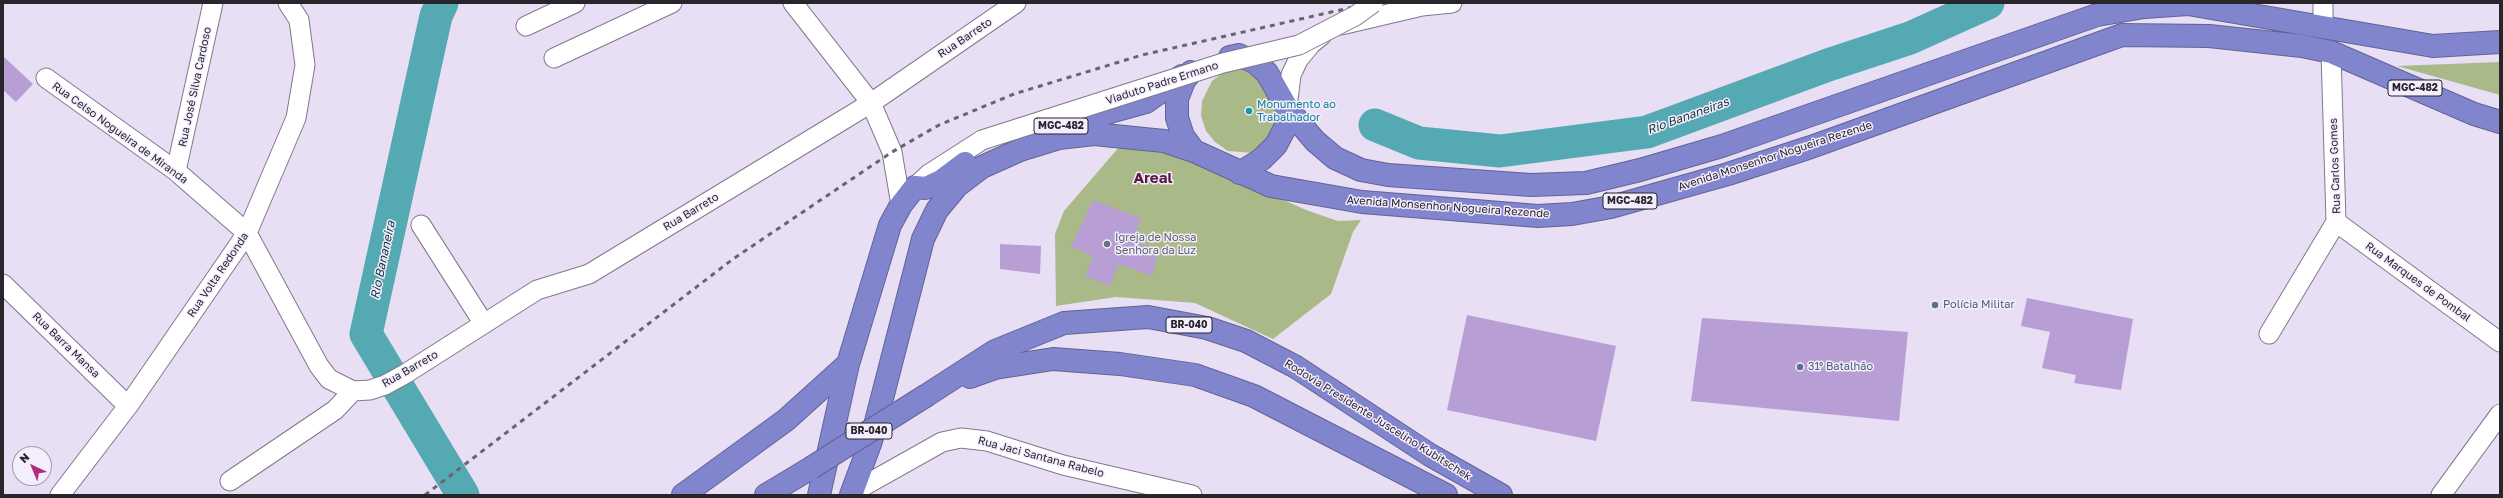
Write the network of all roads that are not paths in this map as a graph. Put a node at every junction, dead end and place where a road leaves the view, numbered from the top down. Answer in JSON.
{"nodes":[{"id":1,"x":213,"y":3,"type":"edge"},
{"id":2,"x":288,"y":3,"type":"edge"},
{"id":3,"x":575,"y":3,"type":"edge"},
{"id":4,"x":672,"y":3,"type":"edge"},
{"id":5,"x":793,"y":3,"type":"edge"},
{"id":6,"x":1016,"y":3,"type":"edge"},
{"id":7,"x":1373,"y":3,"type":"edge"},
{"id":8,"x":1452,"y":3,"type":"edge"},
{"id":9,"x":2323,"y":14,"type":"edge"},
{"id":10,"x":526,"y":26,"type":"dead end"},
{"id":11,"x":1332,"y":27,"type":"junction"},
{"id":12,"x":2500,"y":42,"type":"edge"},
{"id":13,"x":2433,"y":46,"type":"junction"},
{"id":14,"x":2331,"y":52,"type":"junction"},
{"id":15,"x":1239,"y":55,"type":"junction"},
{"id":16,"x":1977,"y":55,"type":"junction"},
{"id":17,"x":554,"y":58,"type":"dead end"},
{"id":18,"x":1196,"y":66,"type":"junction"},
{"id":19,"x":46,"y":78,"type":"dead end"},
{"id":20,"x":1986,"y":83,"type":"junction"},
{"id":21,"x":871,"y":103,"type":"junction"},
{"id":22,"x":1287,"y":108,"type":"junction"},
{"id":23,"x":2500,"y":122,"type":"edge"},
{"id":24,"x":1722,"y":146,"type":"junction"},
{"id":25,"x":1194,"y":152,"type":"junction"},
{"id":26,"x":176,"y":171,"type":"junction"},
{"id":27,"x":1240,"y":173,"type":"junction"},
{"id":28,"x":1728,"y":174,"type":"junction"},
{"id":29,"x":920,"y":188,"type":"junction"},
{"id":30,"x":901,"y":205,"type":"junction"},
{"id":31,"x":937,"y":210,"type":"junction"},
{"id":32,"x":2336,"y":222,"type":"junction"},
{"id":33,"x":421,"y":225,"type":"dead end"},
{"id":34,"x":247,"y":233,"type":"junction"},
{"id":35,"x":3,"y":284,"type":"edge"},
{"id":36,"x":484,"y":324,"type":"junction"},
{"id":37,"x":2269,"y":334,"type":"dead end"},
{"id":38,"x":2500,"y":342,"type":"edge"},
{"id":39,"x":848,"y":364,"type":"junction"},
{"id":40,"x":353,"y":391,"type":"junction"},
{"id":41,"x":933,"y":392,"type":"junction"},
{"id":42,"x":128,"y":406,"type":"junction"},
{"id":43,"x":2500,"y":414,"type":"edge"},
{"id":44,"x":833,"y":432,"type":"junction"},
{"id":45,"x":871,"y":441,"type":"junction"},
{"id":46,"x":230,"y":481,"type":"dead end"},
{"id":47,"x":852,"y":493,"type":"edge"},
{"id":48,"x":60,"y":495,"type":"edge"},
{"id":49,"x":683,"y":495,"type":"edge"},
{"id":50,"x":766,"y":495,"type":"edge"},
{"id":51,"x":819,"y":495,"type":"edge"},
{"id":52,"x":1192,"y":495,"type":"edge"},
{"id":53,"x":1446,"y":495,"type":"edge"},
{"id":54,"x":1501,"y":495,"type":"edge"},
{"id":55,"x":2440,"y":495,"type":"edge"}],
"edges":[{"from":1,"to":26,"type":"street","name":"Rua José Silva Cardoso"},
{"from":2,"to":34,"type":"street","name":"Rua Volta Redonda"},
{"from":3,"to":10,"type":"street"},
{"from":4,"to":17,"type":"street"},
{"from":5,"to":21,"type":"street"},
{"from":6,"to":21,"type":"street","name":"Rua Barreto"},
{"from":7,"to":29,"type":"street","name":"Viaduto Padre Ermano","bridge":true},
{"from":8,"to":11,"type":"street"},
{"from":9,"to":13,"type":"highway","number":"MGC-482"},
{"from":9,"to":16,"type":"highway","number":"MGC-482"},
{"from":11,"to":15,"type":"street"},
{"from":11,"to":22,"type":"street"},
{"from":12,"to":13,"type":"highway","number":"MGC-482"},
{"from":13,"to":14,"type":"highway"},
{"from":14,"to":20,"type":"highway","name":"Avenida Monsenhor Nogueira Rezende","number":"MGC-482"},
{"from":14,"to":23,"type":"highway","name":"Avenida Monsenhor Nogueira Rezende","number":"MGC-482"},
{"from":14,"to":32,"type":"street","name":"Rua Carlos Gomes"},
{"from":15,"to":18,"type":"highway","number":"MGC-482"},
{"from":15,"to":22,"type":"highway","number":"MGC-482"},
{"from":16,"to":20,"type":"highway"},
{"from":16,"to":24,"type":"highway","number":"MGC-482"},
{"from":18,"to":25,"type":"highway"},
{"from":18,"to":29,"type":"highway","number":"MGC-482"},
{"from":19,"to":26,"type":"street","name":"Rua Celso Nogueira de Miranda"},
{"from":20,"to":28,"type":"highway","name":"Avenida Monsenhor Nogueira Rezende","number":"MGC-482"},
{"from":21,"to":30,"type":"street"},
{"from":21,"to":36,"type":"street","name":"Rua Barreto"},
{"from":22,"to":24,"type":"highway","number":"MGC-482"},
{"from":22,"to":27,"type":"highway"},
{"from":24,"to":28,"type":"highway"},
{"from":25,"to":27,"type":"highway","name":"Avenida Monsenhor Nogueira Rezende","number":"MGC-482"},
{"from":25,"to":31,"type":"highway","name":"Avenida Monsenhor Nogueira Rezende","number":"MGC-482"},
{"from":26,"to":34,"type":"street","name":"Rua Celso Nogueira de Miranda"},
{"from":27,"to":28,"type":"highway","name":"Avenida Monsenhor Nogueira Rezende","number":"MGC-482"},
{"from":29,"to":30,"type":"highway","number":"MGC-482"},
{"from":29,"to":31,"type":"street"},
{"from":30,"to":39,"type":"highway","number":"MGC-482"},
{"from":31,"to":45,"type":"highway","number":"MGC-482"},
{"from":32,"to":37,"type":"street","name":"Rua Carlos Gomes"},
{"from":32,"to":38,"type":"street","name":"Rua Marques de Pombal"},
{"from":33,"to":36,"type":"street"},
{"from":34,"to":40,"type":"street","name":"Rua Celso Nogueira de Miranda"},
{"from":34,"to":42,"type":"street","name":"Rua Volta Redonda"},
{"from":35,"to":42,"type":"street","name":"Rua Barra Mansa"},
{"from":36,"to":40,"type":"street","name":"Rua Barreto"},
{"from":39,"to":44,"type":"highway","number":"MGC-482"},
{"from":39,"to":49,"type":"highway"},
{"from":40,"to":46,"type":"street"},
{"from":41,"to":50,"type":"highway","name":"Rodovia Presidente Juscelino Kubitschek","number":"BR-040","bridge":true},
{"from":41,"to":53,"type":"highway","name":"Rodovia Presidente Juscelino Kubitschek","number":"BR-040"},
{"from":41,"to":54,"type":"highway","name":"Rodovia Presidente Juscelino Kubitschek","number":"BR-040"},
{"from":42,"to":48,"type":"street","name":"Rua Volta Redonda"},
{"from":43,"to":55,"type":"street"},
{"from":44,"to":45,"type":"highway"},
{"from":44,"to":51,"type":"highway","number":"MGC-482"},
{"from":45,"to":47,"type":"highway","number":"MGC-482"},
{"from":47,"to":52,"type":"street","name":"Rua Jaci Santana Rabelo"}]}
